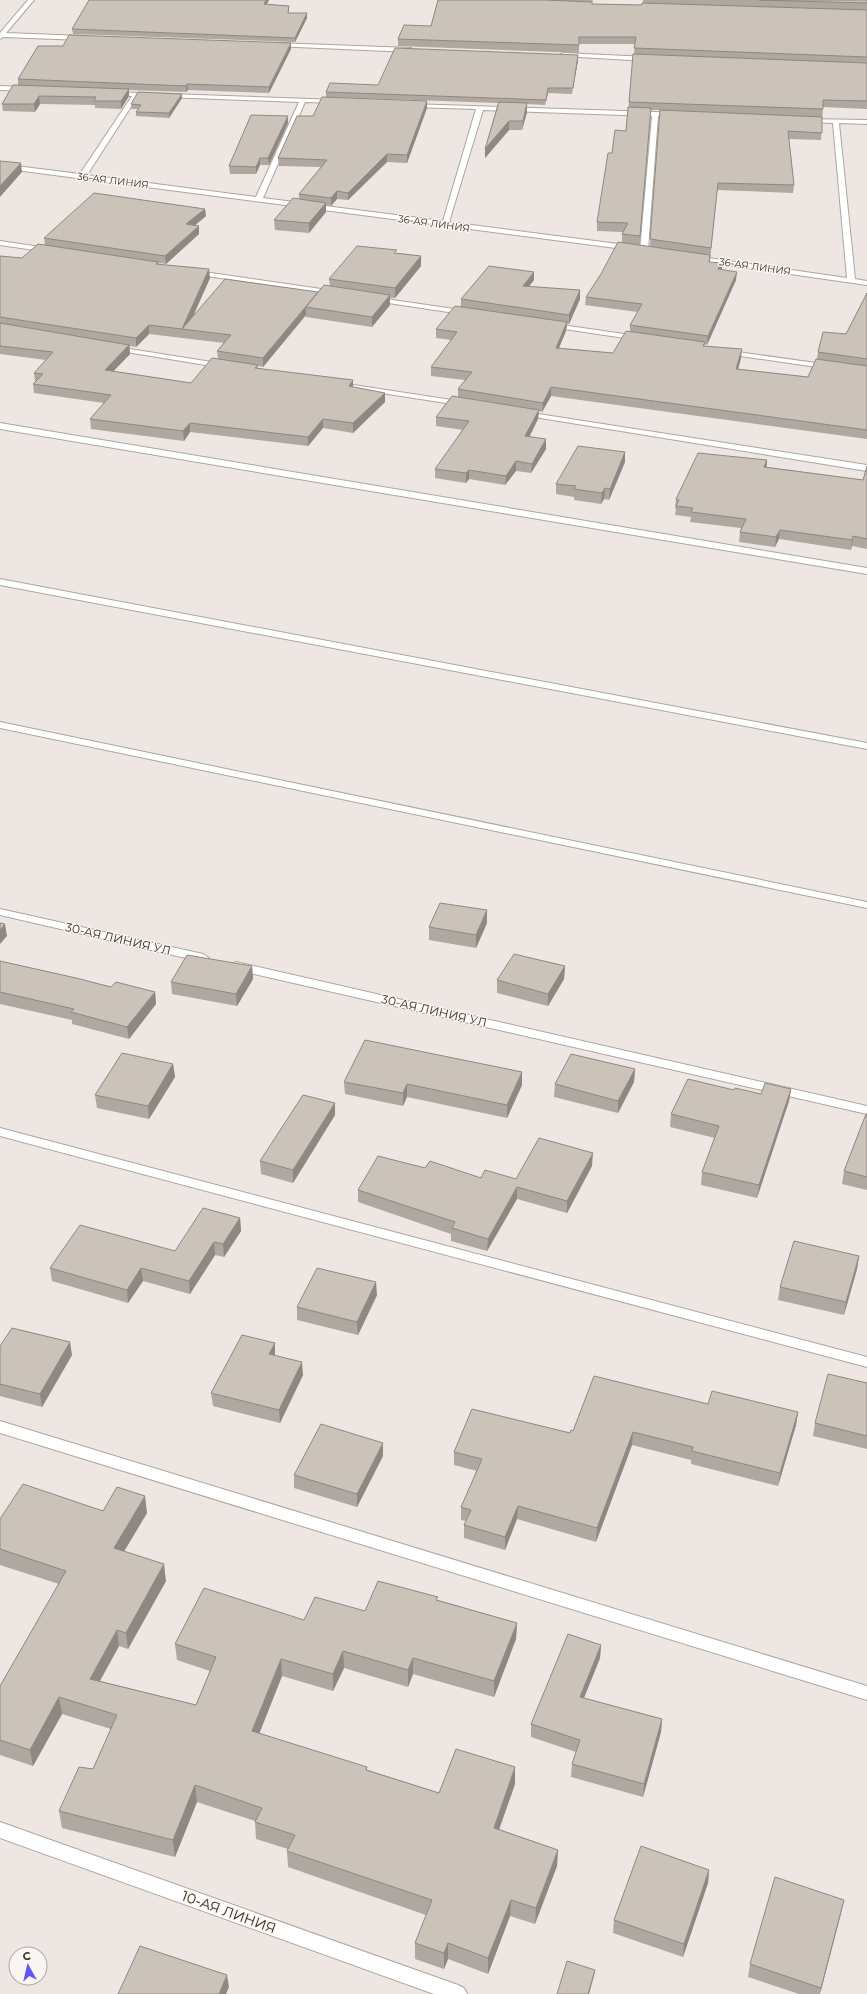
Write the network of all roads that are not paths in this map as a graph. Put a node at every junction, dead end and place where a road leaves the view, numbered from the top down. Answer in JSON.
{"nodes":[{"id":1,"x":31,"y":0,"type":"edge"},
{"id":2,"x":1,"y":35,"type":"edge"},
{"id":3,"x":89,"y":38,"type":"edge"},
{"id":4,"x":264,"y":44,"type":"edge"},
{"id":5,"x":415,"y":50,"type":"edge"},
{"id":6,"x":558,"y":55,"type":"edge"},
{"id":7,"x":653,"y":59,"type":"edge"},
{"id":8,"x":0,"y":88,"type":"edge"},
{"id":9,"x":32,"y":90,"type":"edge"},
{"id":10,"x":104,"y":92,"type":"edge"},
{"id":11,"x":136,"y":94,"type":"junction"},
{"id":12,"x":303,"y":100,"type":"junction"},
{"id":13,"x":342,"y":102,"type":"edge"},
{"id":14,"x":403,"y":104,"type":"edge"},
{"id":15,"x":480,"y":108,"type":"junction"},
{"id":16,"x":655,"y":114,"type":"junction"},
{"id":17,"x":686,"y":115,"type":"edge"},
{"id":18,"x":796,"y":120,"type":"edge"},
{"id":19,"x":836,"y":122,"type":"junction"},
{"id":20,"x":867,"y":122,"type":"edge"},
{"id":21,"x":0,"y":166,"type":"edge"},
{"id":22,"x":82,"y":176,"type":"junction"},
{"id":23,"x":260,"y":199,"type":"junction"},
{"id":24,"x":445,"y":225,"type":"junction"},
{"id":25,"x":0,"y":243,"type":"edge"},
{"id":26,"x":54,"y":251,"type":"edge"},
{"id":27,"x":690,"y":257,"type":"edge"},
{"id":28,"x":187,"y":271,"type":"edge"},
{"id":29,"x":851,"y":281,"type":"junction"},
{"id":30,"x":867,"y":283,"type":"edge"},
{"id":31,"x":343,"y":295,"type":"edge"},
{"id":32,"x":366,"y":298,"type":"edge"},
{"id":33,"x":476,"y":314,"type":"edge"},
{"id":34,"x":546,"y":325,"type":"edge"},
{"id":35,"x":648,"y":340,"type":"edge"},
{"id":36,"x":106,"y":347,"type":"edge"},
{"id":37,"x":718,"y":350,"type":"edge"},
{"id":38,"x":229,"y":366,"type":"edge"},
{"id":39,"x":836,"y":368,"type":"edge"},
{"id":40,"x":331,"y":383,"type":"edge"},
{"id":41,"x":473,"y":406,"type":"edge"},
{"id":42,"x":513,"y":412,"type":"edge"},
{"id":43,"x":0,"y":426,"type":"edge"},
{"id":44,"x":867,"y":468,"type":"edge"},
{"id":45,"x":867,"y":572,"type":"edge"},
{"id":46,"x":0,"y":582,"type":"edge"},
{"id":47,"x":0,"y":725,"type":"edge"},
{"id":48,"x":867,"y":746,"type":"edge"},
{"id":49,"x":867,"y":905,"type":"edge"},
{"id":50,"x":0,"y":912,"type":"edge"},
{"id":51,"x":867,"y":1110,"type":"edge"},
{"id":52,"x":0,"y":1132,"type":"edge"},
{"id":53,"x":867,"y":1362,"type":"edge"},
{"id":54,"x":0,"y":1427,"type":"edge"},
{"id":55,"x":867,"y":1693,"type":"edge"},
{"id":56,"x":0,"y":1830,"type":"edge"},
{"id":57,"x":458,"y":1994,"type":"edge"}],
"edges":[{"from":1,"to":2,"type":"street"},
{"from":2,"to":3,"type":"street"},
{"from":4,"to":5,"type":"street"},
{"from":6,"to":7,"type":"street"},
{"from":8,"to":9,"type":"street"},
{"from":10,"to":11,"type":"street"},
{"from":11,"to":12,"type":"street"},
{"from":11,"to":22,"type":"street"},
{"from":12,"to":13,"type":"street"},
{"from":12,"to":23,"type":"street"},
{"from":14,"to":15,"type":"street"},
{"from":15,"to":16,"type":"street"},
{"from":15,"to":24,"type":"street"},
{"from":16,"to":17,"type":"street"},
{"from":16,"to":24,"type":"street","name":"36-АЯ ЛИНИЯ"},
{"from":18,"to":19,"type":"street"},
{"from":19,"to":20,"type":"street"},
{"from":19,"to":29,"type":"street"},
{"from":21,"to":22,"type":"street","name":"36-АЯ ЛИНИЯ"},
{"from":22,"to":23,"type":"street","name":"36-АЯ ЛИНИЯ"},
{"from":23,"to":24,"type":"street","name":"36-АЯ ЛИНИЯ"},
{"from":25,"to":26,"type":"street"},
{"from":27,"to":29,"type":"street","name":"36-АЯ ЛИНИЯ"},
{"from":28,"to":31,"type":"street"},
{"from":29,"to":30,"type":"street","name":"36-АЯ ЛИНИЯ"},
{"from":32,"to":33,"type":"street"},
{"from":34,"to":35,"type":"street"},
{"from":36,"to":38,"type":"street"},
{"from":37,"to":39,"type":"street"},
{"from":40,"to":41,"type":"street"},
{"from":42,"to":44,"type":"street"},
{"from":43,"to":45,"type":"street"},
{"from":46,"to":48,"type":"street"},
{"from":47,"to":49,"type":"street"},
{"from":50,"to":51,"type":"street","name":"30-АЯ ЛИНИЯ УЛ"},
{"from":52,"to":53,"type":"street"},
{"from":54,"to":55,"type":"street"},
{"from":56,"to":57,"type":"street","name":"10-АЯ ЛИНИЯ"}]}
